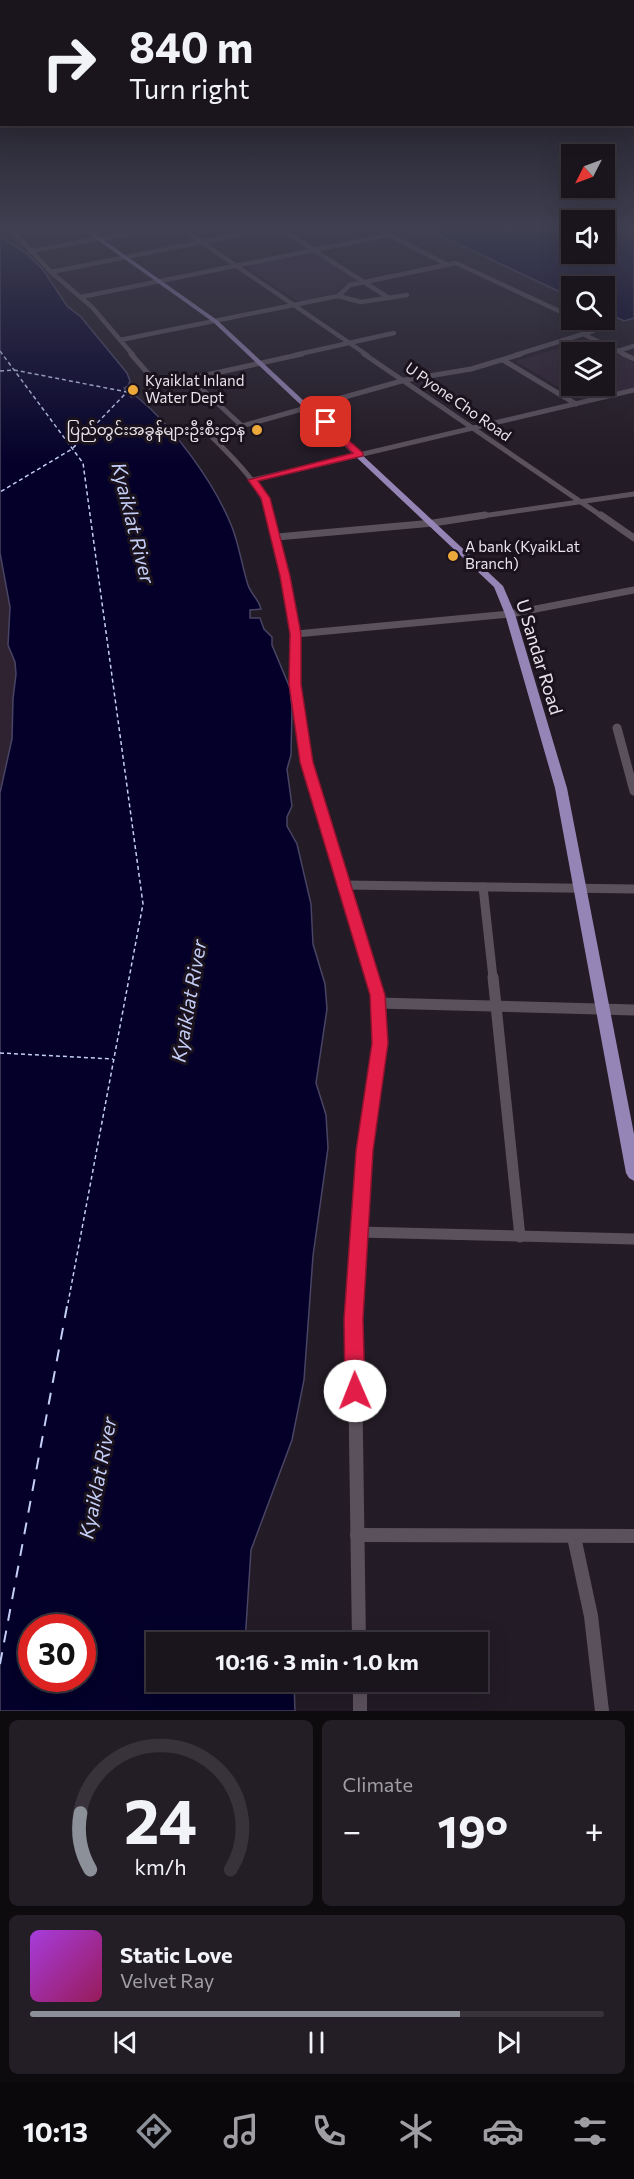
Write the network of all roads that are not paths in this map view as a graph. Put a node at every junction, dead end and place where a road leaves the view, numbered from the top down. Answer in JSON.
{"nodes":[{"id":1,"x":89,"y":306,"type":"edge"},
{"id":2,"x":195,"y":306,"type":"edge"},
{"id":3,"x":293,"y":306,"type":"joint"},
{"id":4,"x":215,"y":321,"type":"junction"},
{"id":5,"x":593,"y":330,"type":"edge"},
{"id":6,"x":394,"y":333,"type":"dead end"},
{"id":7,"x":585,"y":335,"type":"junction"},
{"id":8,"x":120,"y":340,"type":"junction"},
{"id":9,"x":348,"y":343,"type":"junction"},
{"id":10,"x":634,"y":346,"type":"edge"},
{"id":11,"x":618,"y":351,"type":"junction"},
{"id":12,"x":634,"y":359,"type":"edge"},
{"id":13,"x":502,"y":360,"type":"junction"},
{"id":14,"x":261,"y":362,"type":"junction"},
{"id":15,"x":190,"y":378,"type":"junction"},
{"id":16,"x":405,"y":380,"type":"junction"},
{"id":17,"x":159,"y":386,"type":"junction"},
{"id":18,"x":147,"y":388,"type":"dead end"},
{"id":19,"x":634,"y":390,"type":"edge"},
{"id":20,"x":576,"y":404,"type":"junction"},
{"id":21,"x":309,"y":406,"type":"junction"},
{"id":22,"x":241,"y":425,"type":"junction"},
{"id":23,"x":475,"y":428,"type":"junction"},
{"id":24,"x":360,"y":454,"type":"junction"},
{"id":25,"x":252,"y":480,"type":"junction"},
{"id":26,"x":634,"y":494,"type":"edge"},
{"id":27,"x":579,"y":502,"type":"junction"},
{"id":28,"x":433,"y":523,"type":"junction"},
{"id":29,"x":277,"y":537,"type":"junction"},
{"id":30,"x":634,"y":538,"type":"edge"},
{"id":31,"x":634,"y":590,"type":"edge"},
{"id":32,"x":510,"y":614,"type":"junction"},
{"id":33,"x":296,"y":634,"type":"junction"},
{"id":34,"x":616,"y":728,"type":"dead end"},
{"id":35,"x":634,"y":791,"type":"edge"},
{"id":36,"x":344,"y":885,"type":"junction"},
{"id":37,"x":483,"y":887,"type":"junction"},
{"id":38,"x":579,"y":887,"type":"junction"},
{"id":39,"x":634,"y":889,"type":"edge"},
{"id":40,"x":378,"y":1003,"type":"junction"},
{"id":41,"x":497,"y":1005,"type":"junction"},
{"id":42,"x":603,"y":1009,"type":"junction"},
{"id":43,"x":634,"y":1010,"type":"edge"},
{"id":44,"x":634,"y":1173,"type":"edge"},
{"id":45,"x":359,"y":1232,"type":"junction"},
{"id":46,"x":520,"y":1237,"type":"junction"},
{"id":47,"x":634,"y":1239,"type":"edge"},
{"id":48,"x":357,"y":1535,"type":"junction"},
{"id":49,"x":634,"y":1536,"type":"edge"},
{"id":50,"x":574,"y":1537,"type":"junction"},
{"id":51,"x":359,"y":1632,"type":"edge"},
{"id":52,"x":360,"y":1692,"type":"edge"},
{"id":53,"x":360,"y":1711,"type":"edge"},
{"id":54,"x":602,"y":1711,"type":"edge"}],
"edges":[{"from":1,"to":8,"type":"street"},
{"from":2,"to":4,"type":"main road","name":"U Sandar Road"},
{"from":3,"to":4,"type":"street"},
{"from":3,"to":9,"type":"street","name":"U Pyone Cho Road"},
{"from":4,"to":8,"type":"street"},
{"from":4,"to":14,"type":"main road","name":"U Sandar Road"},
{"from":5,"to":7,"type":"street"},
{"from":6,"to":9,"type":"street"},
{"from":7,"to":11,"type":"street"},
{"from":7,"to":13,"type":"street"},
{"from":8,"to":17,"type":"street"},
{"from":9,"to":14,"type":"street"},
{"from":9,"to":16,"type":"street","name":"U Pyone Cho Road"},
{"from":10,"to":11,"type":"street"},
{"from":11,"to":12,"type":"street"},
{"from":13,"to":16,"type":"street"},
{"from":13,"to":20,"type":"street"},
{"from":14,"to":15,"type":"street"},
{"from":14,"to":21,"type":"main road","name":"U Sandar Road"},
{"from":15,"to":17,"type":"street"},
{"from":15,"to":22,"type":"street"},
{"from":16,"to":21,"type":"street"},
{"from":16,"to":23,"type":"street","name":"U Pyone Cho Road"},
{"from":17,"to":18,"type":"street"},
{"from":19,"to":20,"type":"street"},
{"from":20,"to":23,"type":"street"},
{"from":21,"to":22,"type":"street"},
{"from":21,"to":24,"type":"main road","name":"U Sandar Road"},
{"from":22,"to":25,"type":"street"},
{"from":23,"to":24,"type":"street"},
{"from":23,"to":27,"type":"street","name":"U Pyone Cho Road"},
{"from":24,"to":25,"type":"street"},
{"from":24,"to":28,"type":"main road","name":"U Sandar Road"},
{"from":25,"to":29,"type":"street"},
{"from":26,"to":27,"type":"street"},
{"from":27,"to":28,"type":"street"},
{"from":27,"to":30,"type":"street","name":"U Pyone Cho Road"},
{"from":28,"to":29,"type":"street"},
{"from":28,"to":32,"type":"main road","name":"U Sandar Road"},
{"from":29,"to":33,"type":"street"},
{"from":31,"to":32,"type":"street"},
{"from":32,"to":33,"type":"street"},
{"from":32,"to":38,"type":"main road","name":"U Sandar Road"},
{"from":33,"to":36,"type":"street"},
{"from":34,"to":35,"type":"street"},
{"from":36,"to":37,"type":"street"},
{"from":36,"to":40,"type":"street"},
{"from":37,"to":38,"type":"street"},
{"from":37,"to":41,"type":"street"},
{"from":38,"to":39,"type":"street"},
{"from":38,"to":42,"type":"main road","name":"U Sandar Road"},
{"from":40,"to":41,"type":"street"},
{"from":40,"to":45,"type":"street"},
{"from":41,"to":42,"type":"street"},
{"from":41,"to":46,"type":"street"},
{"from":42,"to":43,"type":"street"},
{"from":42,"to":44,"type":"main road","name":"U Sandar Road"},
{"from":45,"to":46,"type":"street"},
{"from":45,"to":48,"type":"street"},
{"from":46,"to":47,"type":"street"},
{"from":48,"to":50,"type":"street"},
{"from":48,"to":51,"type":"street"},
{"from":49,"to":50,"type":"street"},
{"from":50,"to":54,"type":"street"},
{"from":52,"to":53,"type":"street"}]}
